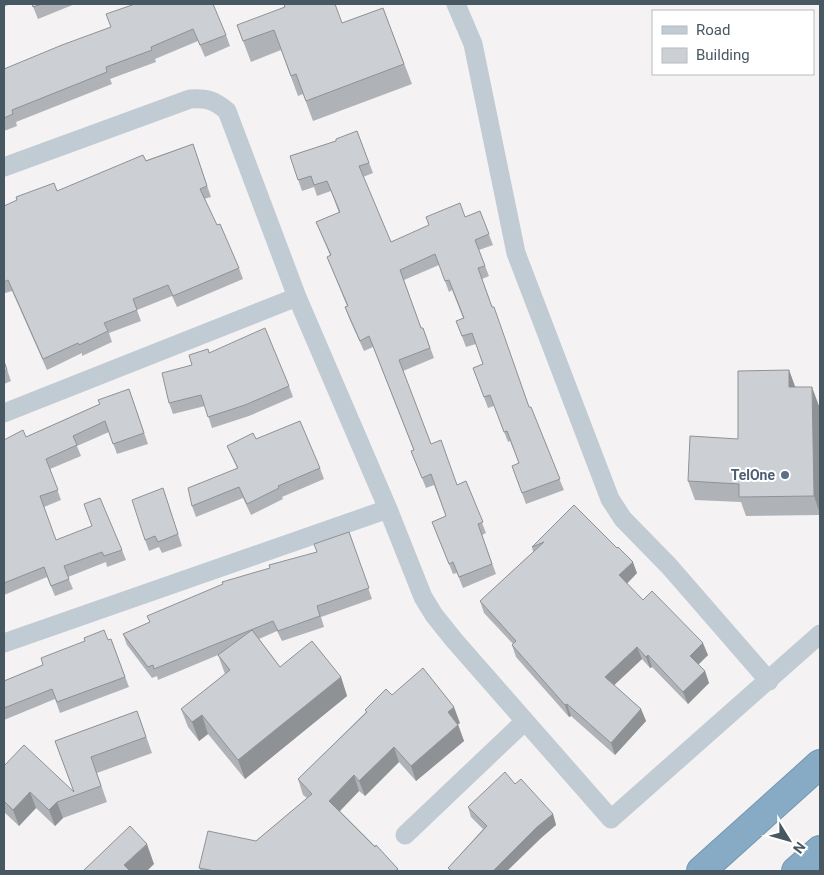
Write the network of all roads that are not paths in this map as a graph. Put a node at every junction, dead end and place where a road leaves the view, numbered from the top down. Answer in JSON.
{"nodes":[{"id":1,"x":456,"y":4,"type":"edge"},
{"id":2,"x":4,"y":167,"type":"edge"},
{"id":3,"x":297,"y":297,"type":"junction"},
{"id":4,"x":4,"y":413,"type":"edge"},
{"id":5,"x":388,"y":508,"type":"junction"},
{"id":6,"x":820,"y":634,"type":"edge"},
{"id":7,"x":4,"y":643,"type":"edge"},
{"id":8,"x":769,"y":681,"type":"junction"},
{"id":9,"x":525,"y":721,"type":"junction"},
{"id":10,"x":820,"y":764,"type":"edge"},
{"id":11,"x":405,"y":835,"type":"dead end"},
{"id":12,"x":820,"y":850,"type":"edge"},
{"id":13,"x":701,"y":871,"type":"edge"},
{"id":14,"x":796,"y":871,"type":"edge"}],
"edges":[{"from":1,"to":8,"type":"street"},
{"from":2,"to":3,"type":"street"},
{"from":3,"to":4,"type":"street"},
{"from":3,"to":5,"type":"street"},
{"from":5,"to":7,"type":"street"},
{"from":5,"to":9,"type":"street"},
{"from":6,"to":8,"type":"street"},
{"from":8,"to":9,"type":"street"},
{"from":9,"to":11,"type":"street"},
{"from":10,"to":13,"type":"highway"},
{"from":12,"to":14,"type":"highway"}]}
